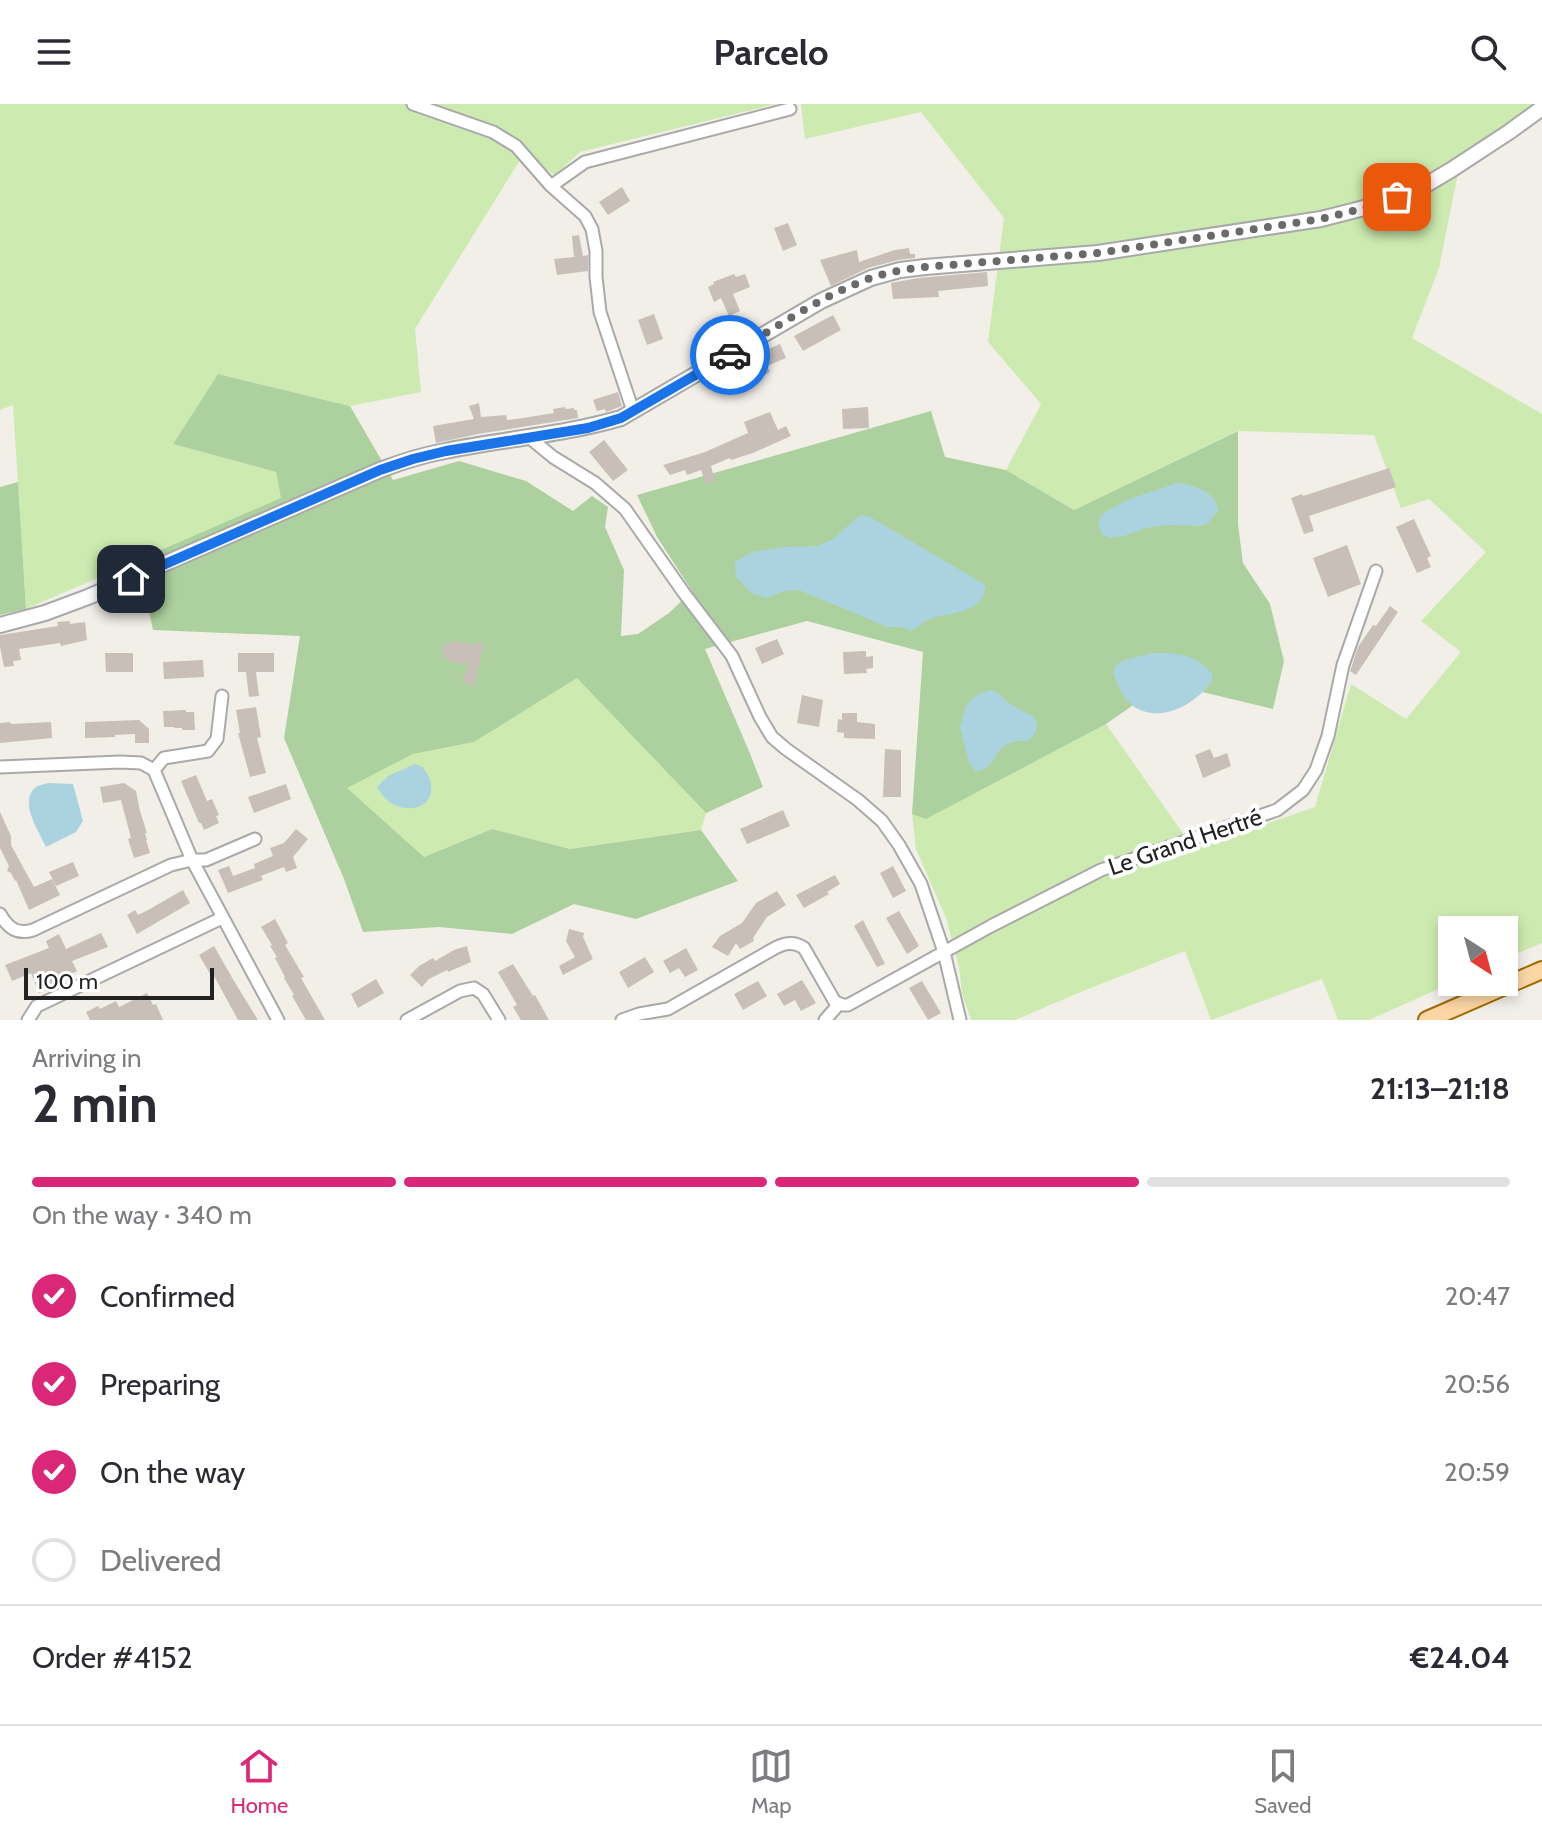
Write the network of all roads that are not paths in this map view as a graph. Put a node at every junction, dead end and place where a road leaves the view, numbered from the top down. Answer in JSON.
{"nodes":[{"id":1,"x":413,"y":104,"type":"edge"},
{"id":2,"x":1542,"y":108,"type":"edge"},
{"id":3,"x":790,"y":109,"type":"dead end"},
{"id":4,"x":551,"y":186,"type":"junction"},
{"id":5,"x":633,"y":411,"type":"junction"},
{"id":6,"x":530,"y":438,"type":"junction"},
{"id":7,"x":1376,"y":571,"type":"dead end"},
{"id":8,"x":0,"y":625,"type":"edge"},
{"id":9,"x":222,"y":696,"type":"dead end"},
{"id":10,"x":0,"y":767,"type":"edge"},
{"id":11,"x":154,"y":770,"type":"junction"},
{"id":12,"x":255,"y":839,"type":"dead end"},
{"id":13,"x":192,"y":860,"type":"junction"},
{"id":14,"x":0,"y":914,"type":"edge"},
{"id":15,"x":222,"y":918,"type":"junction"},
{"id":16,"x":944,"y":952,"type":"junction"},
{"id":17,"x":1542,"y":970,"type":"edge"},
{"id":18,"x":839,"y":1004,"type":"junction"},
{"id":19,"x":28,"y":1020,"type":"edge"},
{"id":20,"x":278,"y":1020,"type":"edge"},
{"id":21,"x":407,"y":1020,"type":"edge"},
{"id":22,"x":499,"y":1020,"type":"edge"},
{"id":23,"x":622,"y":1020,"type":"edge"},
{"id":24,"x":825,"y":1020,"type":"edge"},
{"id":25,"x":960,"y":1020,"type":"edge"},
{"id":26,"x":1427,"y":1020,"type":"edge"}],
"edges":[{"from":1,"to":4,"type":"street"},
{"from":2,"to":5,"type":"street"},
{"from":3,"to":4,"type":"street"},
{"from":4,"to":5,"type":"street"},
{"from":5,"to":6,"type":"street"},
{"from":6,"to":8,"type":"street"},
{"from":6,"to":16,"type":"street"},
{"from":7,"to":16,"type":"street","name":"Le Grand Hertré"},
{"from":9,"to":11,"type":"street"},
{"from":10,"to":11,"type":"street"},
{"from":11,"to":13,"type":"street"},
{"from":12,"to":13,"type":"street"},
{"from":13,"to":14,"type":"street"},
{"from":13,"to":15,"type":"street"},
{"from":15,"to":19,"type":"street"},
{"from":15,"to":20,"type":"street"},
{"from":16,"to":18,"type":"street","name":"Le Grand Hertré"},
{"from":16,"to":25,"type":"street"},
{"from":17,"to":26,"type":"main road"},
{"from":18,"to":23,"type":"street"},
{"from":18,"to":24,"type":"street"},
{"from":21,"to":22,"type":"street"}]}
